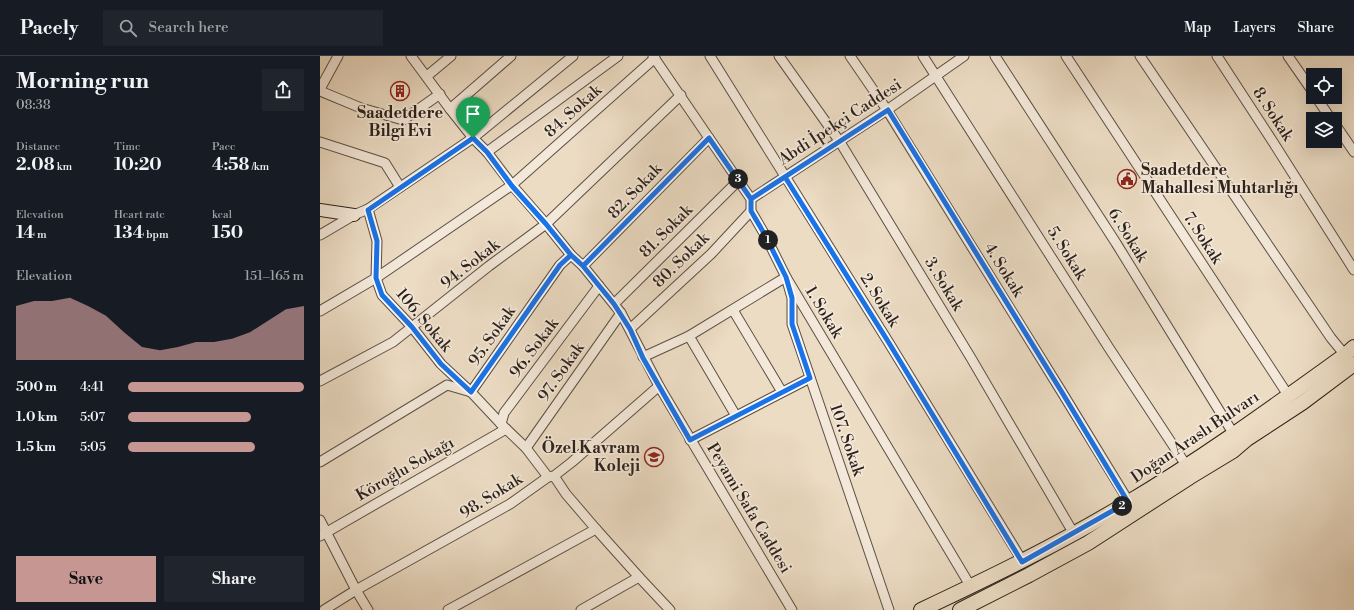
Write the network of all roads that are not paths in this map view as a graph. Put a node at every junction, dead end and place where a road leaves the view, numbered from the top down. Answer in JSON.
{"nodes":[{"id":1,"x":338,"y":56,"type":"edge"},
{"id":2,"x":411,"y":56,"type":"edge"},
{"id":3,"x":451,"y":56,"type":"edge"},
{"id":4,"x":511,"y":56,"type":"edge"},
{"id":5,"x":573,"y":56,"type":"edge"},
{"id":6,"x":618,"y":56,"type":"edge"},
{"id":7,"x":710,"y":56,"type":"edge"},
{"id":8,"x":779,"y":56,"type":"edge"},
{"id":9,"x":850,"y":56,"type":"edge"},
{"id":10,"x":923,"y":56,"type":"edge"},
{"id":11,"x":964,"y":56,"type":"edge"},
{"id":12,"x":995,"y":56,"type":"edge"},
{"id":13,"x":1066,"y":56,"type":"edge"},
{"id":14,"x":1140,"y":56,"type":"edge"},
{"id":15,"x":1217,"y":56,"type":"edge"},
{"id":16,"x":1288,"y":56,"type":"edge"},
{"id":17,"x":654,"y":57,"type":"edge"},
{"id":18,"x":427,"y":76,"type":"junction"},
{"id":19,"x":936,"y":76,"type":"junction"},
{"id":20,"x":1306,"y":82,"type":"edge"},
{"id":21,"x":320,"y":90,"type":"edge"},
{"id":22,"x":440,"y":94,"type":"junction"},
{"id":23,"x":681,"y":95,"type":"junction"},
{"id":24,"x":450,"y":109,"type":"junction"},
{"id":25,"x":888,"y":110,"type":"junction"},
{"id":26,"x":1342,"y":134,"type":"edge"},
{"id":27,"x":473,"y":138,"type":"junction"},
{"id":28,"x":709,"y":138,"type":"junction"},
{"id":29,"x":320,"y":142,"type":"edge"},
{"id":30,"x":840,"y":142,"type":"junction"},
{"id":31,"x":487,"y":152,"type":"junction"},
{"id":32,"x":1354,"y":152,"type":"edge"},
{"id":33,"x":785,"y":177,"type":"junction"},
{"id":34,"x":739,"y":180,"type":"junction"},
{"id":35,"x":512,"y":186,"type":"junction"},
{"id":36,"x":400,"y":187,"type":"junction"},
{"id":37,"x":751,"y":199,"type":"junction"},
{"id":38,"x":320,"y":210,"type":"edge"},
{"id":39,"x":368,"y":210,"type":"junction"},
{"id":40,"x":751,"y":211,"type":"junction"},
{"id":41,"x":354,"y":215,"type":"junction"},
{"id":42,"x":546,"y":224,"type":"junction"},
{"id":43,"x":320,"y":235,"type":"edge"},
{"id":44,"x":571,"y":255,"type":"junction"},
{"id":45,"x":583,"y":266,"type":"junction"},
{"id":46,"x":1354,"y":270,"type":"edge"},
{"id":47,"x":786,"y":277,"type":"junction"},
{"id":48,"x":376,"y":278,"type":"junction"},
{"id":49,"x":599,"y":286,"type":"junction"},
{"id":50,"x":614,"y":304,"type":"junction"},
{"id":51,"x":733,"y":310,"type":"junction"},
{"id":52,"x":320,"y":311,"type":"edge"},
{"id":53,"x":620,"y":313,"type":"junction"},
{"id":54,"x":412,"y":327,"type":"junction"},
{"id":55,"x":630,"y":329,"type":"junction"},
{"id":56,"x":689,"y":336,"type":"junction"},
{"id":57,"x":643,"y":358,"type":"junction"},
{"id":58,"x":1350,"y":361,"type":"edge"},
{"id":59,"x":810,"y":378,"type":"junction"},
{"id":60,"x":320,"y":381,"type":"edge"},
{"id":61,"x":659,"y":386,"type":"junction"},
{"id":62,"x":471,"y":392,"type":"junction"},
{"id":63,"x":782,"y":392,"type":"junction"},
{"id":64,"x":1288,"y":395,"type":"junction"},
{"id":65,"x":736,"y":416,"type":"junction"},
{"id":66,"x":503,"y":426,"type":"junction"},
{"id":67,"x":1234,"y":433,"type":"junction"},
{"id":68,"x":690,"y":440,"type":"junction"},
{"id":69,"x":526,"y":448,"type":"junction"},
{"id":70,"x":320,"y":462,"type":"edge"},
{"id":71,"x":1186,"y":465,"type":"junction"},
{"id":72,"x":551,"y":476,"type":"junction"},
{"id":73,"x":1128,"y":502,"type":"junction"},
{"id":74,"x":320,"y":520,"type":"edge"},
{"id":75,"x":596,"y":528,"type":"junction"},
{"id":76,"x":323,"y":534,"type":"edge"},
{"id":77,"x":1074,"y":534,"type":"junction"},
{"id":78,"x":1022,"y":562,"type":"junction"},
{"id":79,"x":639,"y":577,"type":"junction"},
{"id":80,"x":971,"y":587,"type":"junction"},
{"id":81,"x":356,"y":590,"type":"junction"},
{"id":82,"x":324,"y":610,"type":"edge"},
{"id":83,"x":368,"y":610,"type":"edge"},
{"id":84,"x":448,"y":610,"type":"edge"},
{"id":85,"x":581,"y":610,"type":"edge"},
{"id":86,"x":670,"y":610,"type":"edge"},
{"id":87,"x":792,"y":610,"type":"edge"},
{"id":88,"x":889,"y":610,"type":"edge"},
{"id":89,"x":920,"y":610,"type":"edge"},
{"id":90,"x":960,"y":610,"type":"edge"}],
"edges":[{"from":1,"to":21,"type":"street"},
{"from":2,"to":18,"type":"street","name":"Peyami Safa Caddesi"},
{"from":3,"to":18,"type":"street"},
{"from":4,"to":24,"type":"street"},
{"from":5,"to":27,"type":"street"},
{"from":6,"to":31,"type":"street"},
{"from":7,"to":33,"type":"street","name":"2. Sokak"},
{"from":8,"to":30,"type":"street","name":"3. Sokak"},
{"from":9,"to":25,"type":"street","name":"4. Sokak"},
{"from":10,"to":19,"type":"street","name":"5. Sokak"},
{"from":11,"to":19,"type":"street","name":"Abdi İpekçi Caddesi"},
{"from":12,"to":67,"type":"street","name":"6. Sokak"},
{"from":13,"to":64,"type":"street","name":"7. Sokak"},
{"from":14,"to":58,"type":"street"},
{"from":15,"to":46,"type":"street","name":"8. Sokak"},
{"from":16,"to":20,"type":"street"},
{"from":17,"to":23,"type":"street"},
{"from":17,"to":35,"type":"street","name":"84. Sokak"},
{"from":18,"to":22,"type":"street","name":"Peyami Safa Caddesi"},
{"from":19,"to":25,"type":"street","name":"Abdi İpekçi Caddesi"},
{"from":19,"to":71,"type":"street","name":"5. Sokak"},
{"from":21,"to":22,"type":"street"},
{"from":22,"to":24,"type":"street","name":"Peyami Safa Caddesi"},
{"from":23,"to":28,"type":"street"},
{"from":23,"to":42,"type":"street","name":"94. Sokak"},
{"from":24,"to":27,"type":"street","name":"Peyami Safa Caddesi"},
{"from":25,"to":30,"type":"street","name":"Abdi İpekçi Caddesi"},
{"from":25,"to":73,"type":"street","name":"4. Sokak"},
{"from":26,"to":32,"type":"street"},
{"from":27,"to":31,"type":"street","name":"Peyami Safa Caddesi"},
{"from":27,"to":36,"type":"street"},
{"from":28,"to":34,"type":"street"},
{"from":28,"to":45,"type":"street","name":"82. Sokak"},
{"from":29,"to":36,"type":"street"},
{"from":30,"to":33,"type":"street","name":"Abdi İpekçi Caddesi"},
{"from":30,"to":77,"type":"street","name":"3. Sokak"},
{"from":31,"to":35,"type":"street","name":"Peyami Safa Caddesi"},
{"from":33,"to":37,"type":"street","name":"Abdi İpekçi Caddesi"},
{"from":33,"to":78,"type":"street","name":"2. Sokak"},
{"from":34,"to":37,"type":"street"},
{"from":34,"to":50,"type":"street","name":"81. Sokak"},
{"from":35,"to":42,"type":"street","name":"Peyami Safa Caddesi"},
{"from":35,"to":48,"type":"street","name":"84. Sokak"},
{"from":36,"to":39,"type":"street"},
{"from":37,"to":40,"type":"street"},
{"from":38,"to":41,"type":"street"},
{"from":39,"to":41,"type":"street"},
{"from":39,"to":48,"type":"street","name":"106. Sokak"},
{"from":40,"to":47,"type":"street","name":"1. Sokak"},
{"from":40,"to":55,"type":"street","name":"80. Sokak"},
{"from":41,"to":43,"type":"street"},
{"from":42,"to":44,"type":"street","name":"Peyami Safa Caddesi"},
{"from":42,"to":54,"type":"street","name":"94. Sokak"},
{"from":44,"to":45,"type":"street","name":"Peyami Safa Caddesi"},
{"from":44,"to":62,"type":"street","name":"95. Sokak"},
{"from":45,"to":49,"type":"street","name":"Peyami Safa Caddesi"},
{"from":47,"to":51,"type":"street"},
{"from":47,"to":59,"type":"street","name":"107. Sokak"},
{"from":47,"to":80,"type":"street","name":"1. Sokak"},
{"from":48,"to":52,"type":"street","name":"84. Sokak"},
{"from":48,"to":54,"type":"street","name":"106. Sokak"},
{"from":49,"to":50,"type":"street","name":"Peyami Safa Caddesi"},
{"from":49,"to":66,"type":"street","name":"96. Sokak"},
{"from":50,"to":53,"type":"street","name":"Peyami Safa Caddesi"},
{"from":51,"to":56,"type":"street"},
{"from":51,"to":63,"type":"street"},
{"from":53,"to":55,"type":"street","name":"Peyami Safa Caddesi"},
{"from":53,"to":69,"type":"street","name":"97. Sokak"},
{"from":54,"to":60,"type":"street","name":"94. Sokak"},
{"from":54,"to":62,"type":"street","name":"106. Sokak"},
{"from":55,"to":57,"type":"street","name":"Peyami Safa Caddesi"},
{"from":56,"to":57,"type":"street"},
{"from":56,"to":65,"type":"street"},
{"from":57,"to":61,"type":"street","name":"Peyami Safa Caddesi"},
{"from":58,"to":64,"type":"main road","name":"Doğan Araslı Bulvarı"},
{"from":58,"to":90,"type":"main road"},
{"from":59,"to":63,"type":"street"},
{"from":59,"to":88,"type":"street","name":"107. Sokak"},
{"from":61,"to":68,"type":"street","name":"Peyami Safa Caddesi"},
{"from":61,"to":72,"type":"street","name":"98. Sokak"},
{"from":62,"to":66,"type":"street","name":"106. Sokak"},
{"from":62,"to":70,"type":"street"},
{"from":63,"to":65,"type":"street"},
{"from":64,"to":67,"type":"main road","name":"Doğan Araslı Bulvarı"},
{"from":65,"to":68,"type":"street"},
{"from":66,"to":69,"type":"street","name":"106. Sokak"},
{"from":66,"to":76,"type":"street","name":"Köroğlu Sokağı"},
{"from":67,"to":71,"type":"main road","name":"Doğan Araslı Bulvarı"},
{"from":68,"to":87,"type":"street","name":"Peyami Safa Caddesi"},
{"from":69,"to":72,"type":"street","name":"106. Sokak"},
{"from":71,"to":73,"type":"main road","name":"Doğan Araslı Bulvarı"},
{"from":72,"to":75,"type":"street","name":"106. Sokak"},
{"from":72,"to":81,"type":"street","name":"98. Sokak"},
{"from":73,"to":77,"type":"main road","name":"Doğan Araslı Bulvarı"},
{"from":74,"to":76,"type":"street"},
{"from":75,"to":79,"type":"street","name":"106. Sokak"},
{"from":75,"to":84,"type":"street"},
{"from":76,"to":81,"type":"street"},
{"from":77,"to":78,"type":"main road","name":"Doğan Araslı Bulvarı"},
{"from":78,"to":80,"type":"main road","name":"Doğan Araslı Bulvarı"},
{"from":79,"to":85,"type":"street"},
{"from":79,"to":86,"type":"street","name":"106. Sokak"},
{"from":80,"to":89,"type":"main road","name":"Doğan Araslı Bulvarı"},
{"from":81,"to":82,"type":"street","name":"98. Sokak"},
{"from":81,"to":83,"type":"street"}]}
